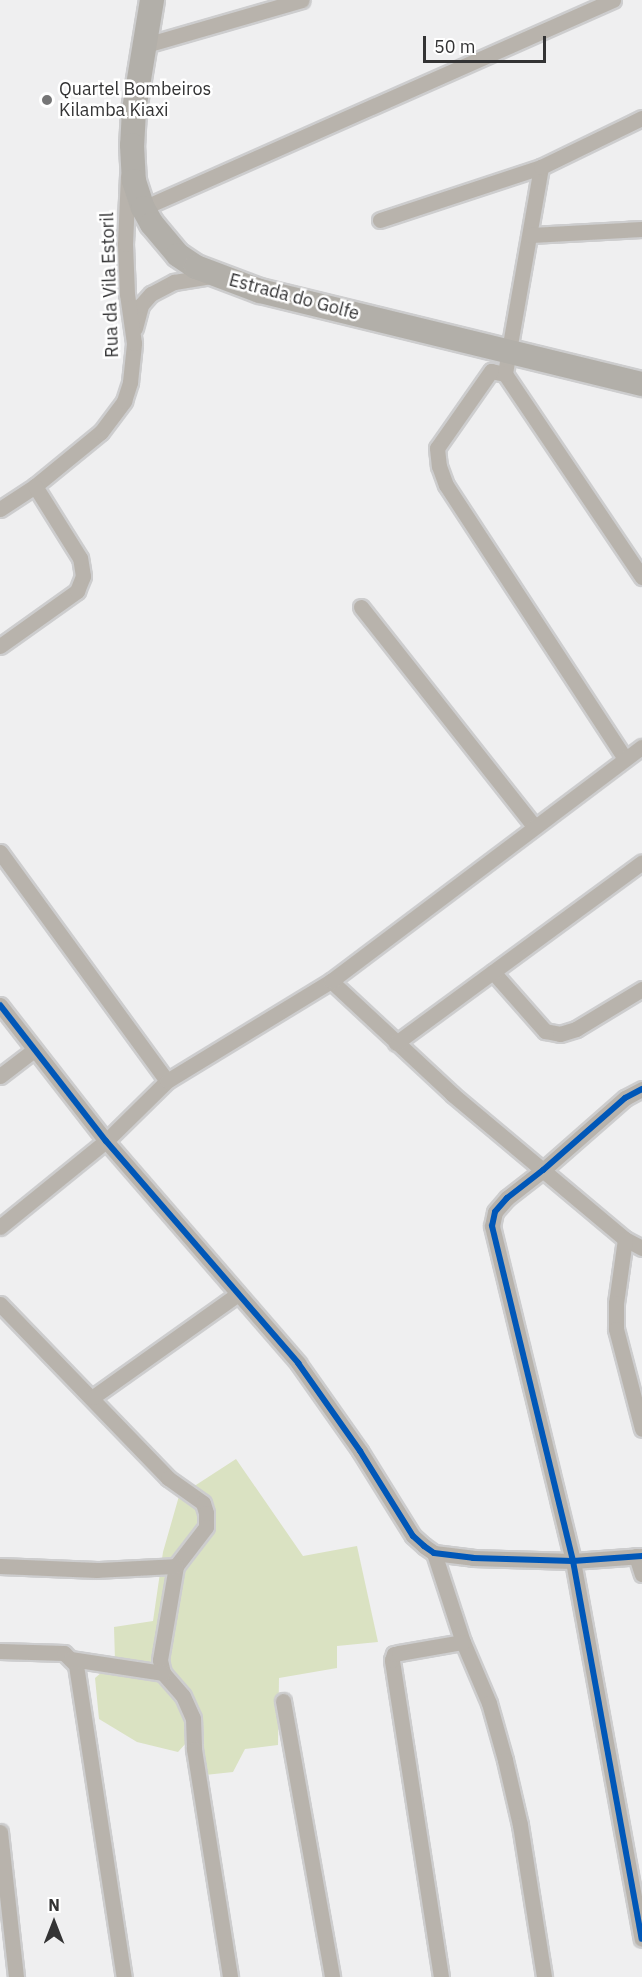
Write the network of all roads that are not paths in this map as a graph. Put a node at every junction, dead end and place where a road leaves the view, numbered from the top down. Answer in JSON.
{"nodes":[{"id":1,"x":152,"y":0,"type":"edge"},
{"id":2,"x":302,"y":0,"type":"edge"},
{"id":3,"x":613,"y":0,"type":"edge"},
{"id":4,"x":146,"y":45,"type":"junction"},
{"id":5,"x":642,"y":118,"type":"edge"},
{"id":6,"x":132,"y":145,"type":"junction"},
{"id":7,"x":541,"y":167,"type":"junction"},
{"id":8,"x":142,"y":208,"type":"junction"},
{"id":9,"x":380,"y":220,"type":"dead end"},
{"id":10,"x":642,"y":229,"type":"edge"},
{"id":11,"x":531,"y":234,"type":"junction"},
{"id":12,"x":215,"y":275,"type":"junction"},
{"id":13,"x":134,"y":343,"type":"junction"},
{"id":14,"x":508,"y":350,"type":"junction"},
{"id":15,"x":505,"y":375,"type":"junction"},
{"id":16,"x":642,"y":384,"type":"edge"},
{"id":17,"x":35,"y":486,"type":"junction"},
{"id":18,"x":0,"y":509,"type":"edge"},
{"id":19,"x":642,"y":577,"type":"edge"},
{"id":20,"x":361,"y":607,"type":"dead end"},
{"id":21,"x":0,"y":646,"type":"edge"},
{"id":22,"x":642,"y":747,"type":"edge"},
{"id":23,"x":625,"y":759,"type":"junction"},
{"id":24,"x":535,"y":828,"type":"junction"},
{"id":25,"x":0,"y":852,"type":"edge"},
{"id":26,"x":642,"y":862,"type":"edge"},
{"id":27,"x":493,"y":972,"type":"junction"},
{"id":28,"x":332,"y":981,"type":"junction"},
{"id":29,"x":642,"y":988,"type":"edge"},
{"id":30,"x":0,"y":1005,"type":"edge"},
{"id":31,"x":396,"y":1043,"type":"junction"},
{"id":32,"x":34,"y":1050,"type":"junction"},
{"id":33,"x":0,"y":1076,"type":"edge"},
{"id":34,"x":167,"y":1081,"type":"junction"},
{"id":35,"x":642,"y":1089,"type":"edge"},
{"id":36,"x":106,"y":1141,"type":"junction"},
{"id":37,"x":543,"y":1170,"type":"junction"},
{"id":38,"x":0,"y":1227,"type":"edge"},
{"id":39,"x":625,"y":1239,"type":"junction"},
{"id":40,"x":642,"y":1248,"type":"edge"},
{"id":41,"x":238,"y":1294,"type":"junction"},
{"id":42,"x":0,"y":1304,"type":"edge"},
{"id":43,"x":93,"y":1397,"type":"junction"},
{"id":44,"x":642,"y":1429,"type":"edge"},
{"id":45,"x":434,"y":1553,"type":"junction"},
{"id":46,"x":639,"y":1556,"type":"edge"},
{"id":47,"x":573,"y":1561,"type":"junction"},
{"id":48,"x":0,"y":1566,"type":"edge"},
{"id":49,"x":176,"y":1566,"type":"junction"},
{"id":50,"x":642,"y":1574,"type":"edge"},
{"id":51,"x":463,"y":1642,"type":"junction"},
{"id":52,"x":0,"y":1651,"type":"edge"},
{"id":53,"x":71,"y":1659,"type":"junction"},
{"id":54,"x":164,"y":1673,"type":"junction"},
{"id":55,"x":283,"y":1701,"type":"dead end"},
{"id":56,"x":0,"y":1832,"type":"edge"},
{"id":57,"x":642,"y":1939,"type":"edge"},
{"id":58,"x":16,"y":1977,"type":"edge"},
{"id":59,"x":124,"y":1977,"type":"edge"},
{"id":60,"x":230,"y":1977,"type":"edge"},
{"id":61,"x":332,"y":1977,"type":"edge"},
{"id":62,"x":441,"y":1977,"type":"edge"},
{"id":63,"x":544,"y":1977,"type":"edge"}],
"edges":[{"from":1,"to":4,"type":"highway","name":"Estrada do Golfe"},
{"from":2,"to":4,"type":"street"},
{"from":3,"to":8,"type":"street"},
{"from":4,"to":6,"type":"highway","name":"Estrada do Golfe"},
{"from":5,"to":7,"type":"street"},
{"from":6,"to":8,"type":"highway","name":"Estrada do Golfe"},
{"from":6,"to":13,"type":"street","name":"Rua da Vila Estoril"},
{"from":7,"to":9,"type":"street"},
{"from":7,"to":11,"type":"street"},
{"from":8,"to":12,"type":"highway","name":"Estrada do Golfe"},
{"from":10,"to":11,"type":"street"},
{"from":11,"to":14,"type":"street"},
{"from":12,"to":13,"type":"street"},
{"from":12,"to":14,"type":"highway","name":"Estrada do Golfe"},
{"from":13,"to":17,"type":"street","name":"Rua da Vila Estoril"},
{"from":14,"to":15,"type":"street"},
{"from":14,"to":16,"type":"highway","name":"Estrada do Golfe"},
{"from":15,"to":19,"type":"street"},
{"from":15,"to":23,"type":"street"},
{"from":17,"to":18,"type":"street","name":"Rua da Vila Estoril"},
{"from":17,"to":21,"type":"street"},
{"from":20,"to":24,"type":"street"},
{"from":22,"to":23,"type":"street"},
{"from":23,"to":24,"type":"street"},
{"from":24,"to":28,"type":"street"},
{"from":25,"to":34,"type":"street"},
{"from":26,"to":27,"type":"street"},
{"from":27,"to":29,"type":"street"},
{"from":27,"to":31,"type":"street"},
{"from":28,"to":31,"type":"street"},
{"from":28,"to":34,"type":"street"},
{"from":30,"to":32,"type":"street"},
{"from":31,"to":37,"type":"street"},
{"from":32,"to":33,"type":"street"},
{"from":32,"to":36,"type":"street"},
{"from":34,"to":36,"type":"street"},
{"from":35,"to":37,"type":"street"},
{"from":36,"to":38,"type":"street"},
{"from":36,"to":41,"type":"street"},
{"from":37,"to":39,"type":"street"},
{"from":37,"to":47,"type":"street"},
{"from":39,"to":40,"type":"street"},
{"from":39,"to":44,"type":"street"},
{"from":41,"to":43,"type":"street"},
{"from":41,"to":45,"type":"street"},
{"from":42,"to":43,"type":"street"},
{"from":43,"to":49,"type":"street"},
{"from":45,"to":47,"type":"street"},
{"from":45,"to":51,"type":"street"},
{"from":46,"to":47,"type":"street"},
{"from":46,"to":50,"type":"street"},
{"from":47,"to":57,"type":"street"},
{"from":48,"to":49,"type":"street"},
{"from":49,"to":54,"type":"street"},
{"from":51,"to":62,"type":"street"},
{"from":51,"to":63,"type":"street"},
{"from":52,"to":53,"type":"street"},
{"from":53,"to":54,"type":"street"},
{"from":53,"to":59,"type":"street"},
{"from":54,"to":60,"type":"street"},
{"from":55,"to":61,"type":"street"},
{"from":56,"to":58,"type":"street"}]}
